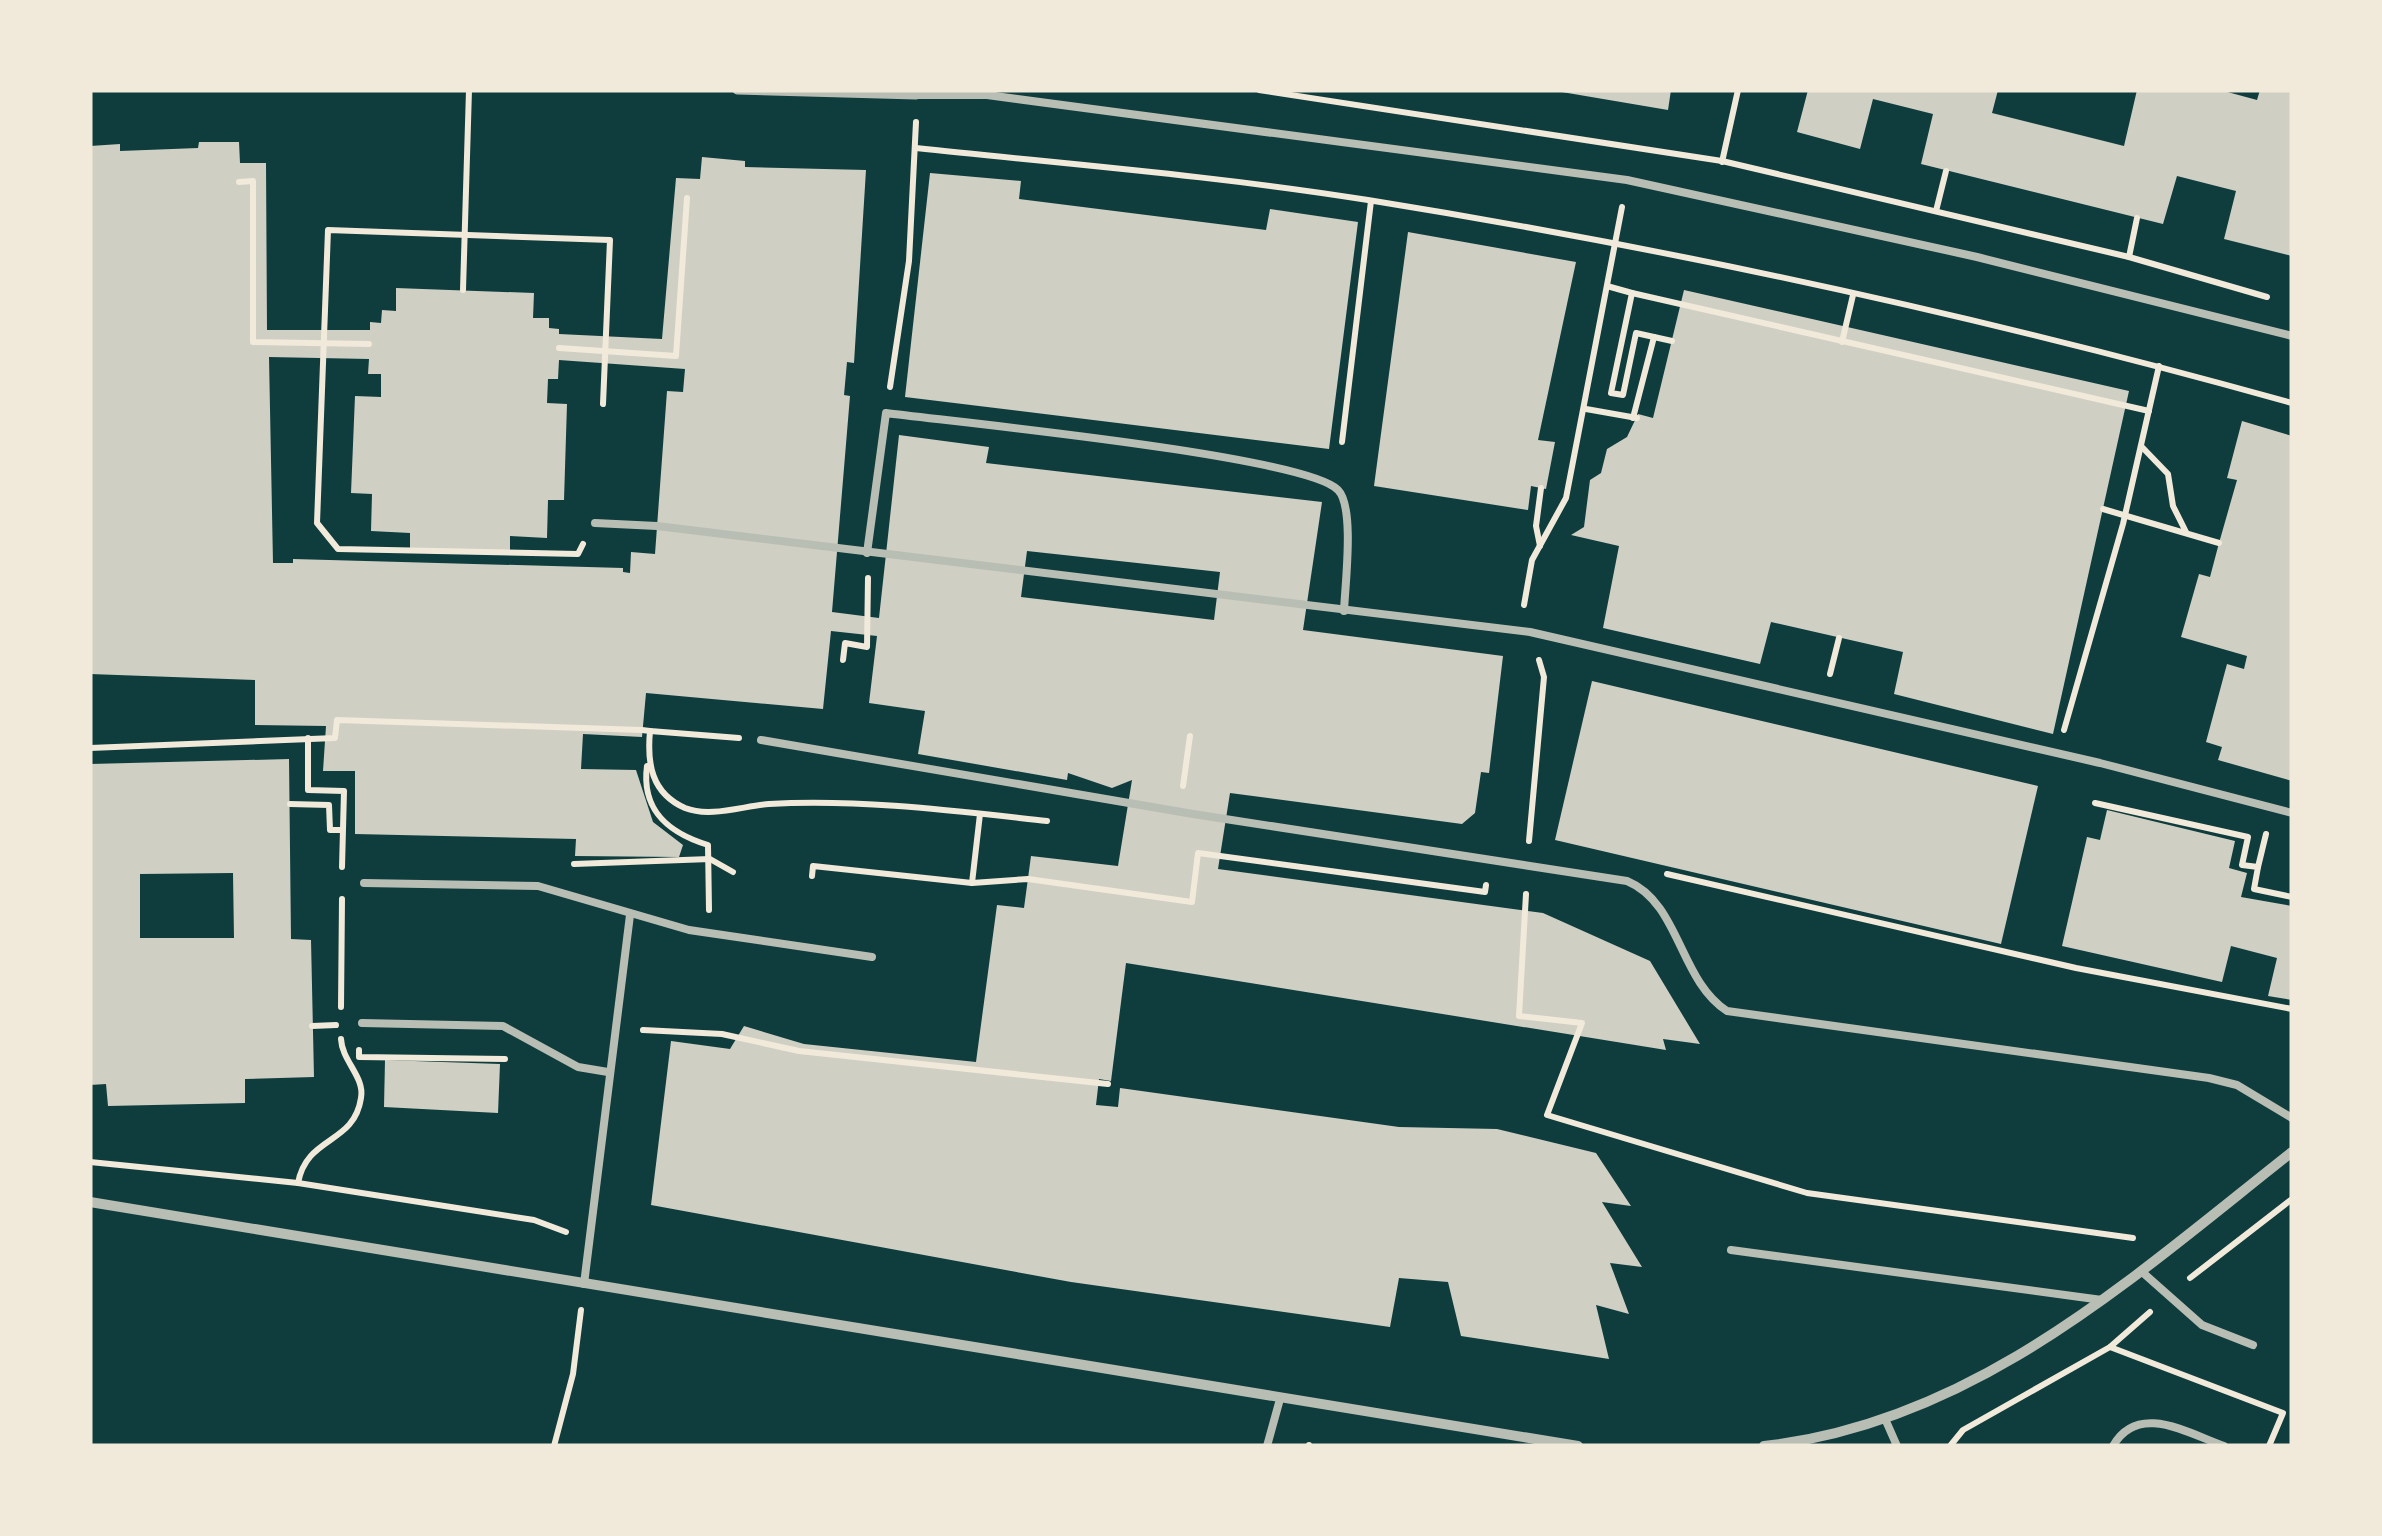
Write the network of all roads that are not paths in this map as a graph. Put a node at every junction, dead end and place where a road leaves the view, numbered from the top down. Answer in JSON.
{"nodes":[{"id":1,"x":737,"y":90,"type":"edge"},
{"id":2,"x":916,"y":95,"type":"joint"},
{"id":3,"x":2292,"y":336,"type":"edge"},
{"id":4,"x":595,"y":523,"type":"dead end"},
{"id":5,"x":867,"y":553,"type":"junction"},
{"id":6,"x":1344,"y":611,"type":"junction"},
{"id":7,"x":761,"y":740,"type":"dead end"},
{"id":8,"x":2292,"y":813,"type":"edge"},
{"id":9,"x":364,"y":883,"type":"dead end"},
{"id":10,"x":630,"y":915,"type":"junction"},
{"id":11,"x":872,"y":957,"type":"dead end"},
{"id":12,"x":362,"y":1023,"type":"dead end"},
{"id":13,"x":608,"y":1072,"type":"junction"},
{"id":14,"x":2292,"y":1118,"type":"edge"},
{"id":15,"x":2292,"y":1152,"type":"edge"},
{"id":16,"x":90,"y":1202,"type":"edge"},
{"id":17,"x":1731,"y":1250,"type":"dead end"},
{"id":18,"x":2141,"y":1271,"type":"junction"},
{"id":19,"x":584,"y":1284,"type":"junction"},
{"id":20,"x":2102,"y":1300,"type":"junction"},
{"id":21,"x":2253,"y":1345,"type":"dead end"},
{"id":22,"x":1280,"y":1399,"type":"junction"},
{"id":23,"x":1886,"y":1421,"type":"junction"},
{"id":24,"x":1267,"y":1446,"type":"edge"},
{"id":25,"x":1578,"y":1446,"type":"edge"},
{"id":26,"x":1764,"y":1446,"type":"edge"},
{"id":27,"x":1898,"y":1446,"type":"edge"},
{"id":28,"x":2113,"y":1446,"type":"edge"},
{"id":29,"x":2224,"y":1446,"type":"edge"}],
"edges":[{"from":1,"to":2,"type":"street"},
{"from":2,"to":3,"type":"lane"},
{"from":4,"to":5,"type":"lane"},
{"from":5,"to":6,"type":"lane"},
{"from":5,"to":6,"type":"lane"},
{"from":6,"to":8,"type":"lane"},
{"from":7,"to":14,"type":"lane"},
{"from":9,"to":10,"type":"lane"},
{"from":10,"to":11,"type":"lane"},
{"from":10,"to":13,"type":"lane"},
{"from":12,"to":13,"type":"lane"},
{"from":13,"to":19,"type":"lane"},
{"from":15,"to":18,"type":"street"},
{"from":16,"to":19,"type":"street"},
{"from":17,"to":20,"type":"lane"},
{"from":18,"to":20,"type":"street"},
{"from":18,"to":21,"type":"lane"},
{"from":19,"to":22,"type":"street"},
{"from":20,"to":23,"type":"street"},
{"from":22,"to":24,"type":"lane"},
{"from":22,"to":25,"type":"street"},
{"from":23,"to":26,"type":"street"},
{"from":23,"to":27,"type":"lane"},
{"from":28,"to":29,"type":"lane"}]}
